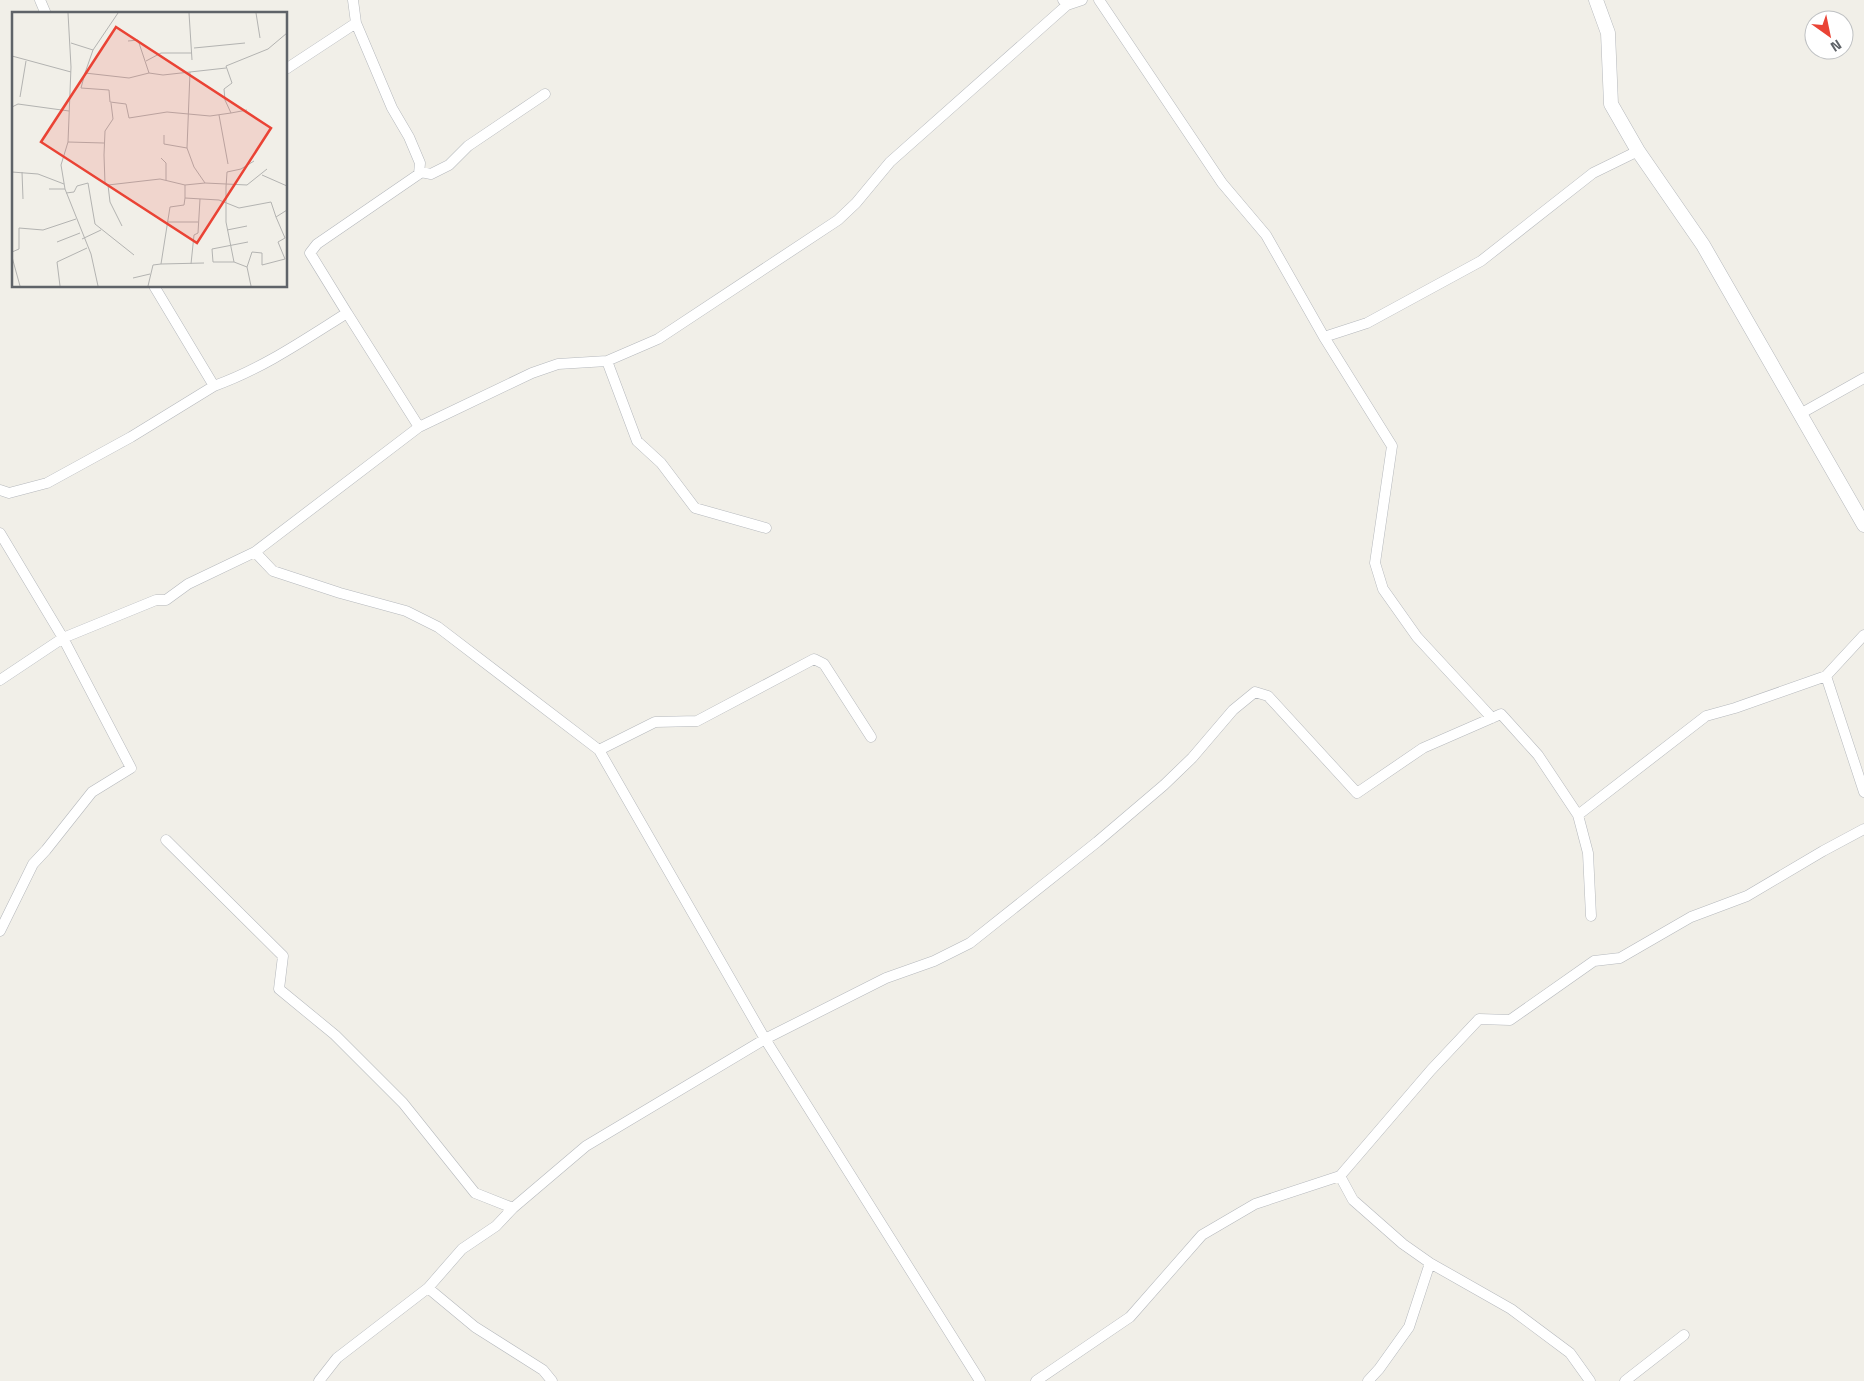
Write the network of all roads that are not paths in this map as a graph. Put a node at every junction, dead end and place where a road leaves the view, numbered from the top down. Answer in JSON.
{"nodes":[{"id":1,"x":40,"y":0,"type":"edge"},
{"id":2,"x":353,"y":0,"type":"edge"},
{"id":3,"x":1082,"y":0,"type":"edge"},
{"id":4,"x":1099,"y":0,"type":"edge"},
{"id":5,"x":1596,"y":0,"type":"edge"},
{"id":6,"x":1065,"y":3,"type":"edge"},
{"id":7,"x":45,"y":12,"type":"edge"},
{"id":8,"x":356,"y":23,"type":"junction"},
{"id":9,"x":288,"y":69,"type":"edge"},
{"id":10,"x":545,"y":94,"type":"dead end"},
{"id":11,"x":1638,"y":150,"type":"junction"},
{"id":12,"x":419,"y":174,"type":"junction"},
{"id":13,"x":155,"y":288,"type":"edge"},
{"id":14,"x":348,"y":313,"type":"junction"},
{"id":15,"x":1324,"y":337,"type":"junction"},
{"id":16,"x":607,"y":361,"type":"junction"},
{"id":17,"x":1864,"y":378,"type":"edge"},
{"id":18,"x":214,"y":386,"type":"junction"},
{"id":19,"x":1800,"y":414,"type":"junction"},
{"id":20,"x":419,"y":427,"type":"junction"},
{"id":21,"x":0,"y":490,"type":"edge"},
{"id":22,"x":1864,"y":525,"type":"edge"},
{"id":23,"x":766,"y":528,"type":"dead end"},
{"id":24,"x":0,"y":533,"type":"edge"},
{"id":25,"x":255,"y":552,"type":"junction"},
{"id":26,"x":1864,"y":635,"type":"edge"},
{"id":27,"x":63,"y":638,"type":"junction"},
{"id":28,"x":1826,"y":676,"type":"junction"},
{"id":29,"x":0,"y":680,"type":"edge"},
{"id":30,"x":1492,"y":718,"type":"junction"},
{"id":31,"x":871,"y":737,"type":"dead end"},
{"id":32,"x":599,"y":750,"type":"junction"},
{"id":33,"x":1864,"y":792,"type":"edge"},
{"id":34,"x":1578,"y":814,"type":"junction"},
{"id":35,"x":1864,"y":829,"type":"edge"},
{"id":36,"x":166,"y":840,"type":"dead end"},
{"id":37,"x":1591,"y":916,"type":"dead end"},
{"id":38,"x":0,"y":931,"type":"edge"},
{"id":39,"x":765,"y":1039,"type":"junction"},
{"id":40,"x":1340,"y":1176,"type":"junction"},
{"id":41,"x":514,"y":1208,"type":"junction"},
{"id":42,"x":1430,"y":1263,"type":"junction"},
{"id":43,"x":428,"y":1288,"type":"junction"},
{"id":44,"x":1684,"y":1335,"type":"dead end"},
{"id":45,"x":319,"y":1381,"type":"edge"},
{"id":46,"x":552,"y":1381,"type":"edge"},
{"id":47,"x":980,"y":1381,"type":"edge"},
{"id":48,"x":1036,"y":1381,"type":"edge"},
{"id":49,"x":1368,"y":1381,"type":"edge"},
{"id":50,"x":1590,"y":1381,"type":"edge"},
{"id":51,"x":1625,"y":1381,"type":"edge"}],
"edges":[{"from":1,"to":7,"type":"street"},
{"from":2,"to":8,"type":"street"},
{"from":3,"to":6,"type":"street"},
{"from":4,"to":15,"type":"street"},
{"from":5,"to":11,"type":"street"},
{"from":6,"to":16,"type":"street"},
{"from":8,"to":9,"type":"street"},
{"from":8,"to":12,"type":"street"},
{"from":10,"to":12,"type":"street"},
{"from":11,"to":15,"type":"street"},
{"from":11,"to":19,"type":"street"},
{"from":12,"to":14,"type":"street"},
{"from":13,"to":18,"type":"street"},
{"from":14,"to":18,"type":"street"},
{"from":14,"to":20,"type":"street"},
{"from":15,"to":30,"type":"street"},
{"from":16,"to":20,"type":"street"},
{"from":16,"to":23,"type":"street"},
{"from":17,"to":19,"type":"street"},
{"from":18,"to":21,"type":"street"},
{"from":19,"to":22,"type":"street"},
{"from":20,"to":25,"type":"street"},
{"from":24,"to":27,"type":"street"},
{"from":25,"to":27,"type":"street"},
{"from":25,"to":32,"type":"street"},
{"from":26,"to":28,"type":"street"},
{"from":27,"to":29,"type":"street"},
{"from":27,"to":38,"type":"street"},
{"from":28,"to":33,"type":"street"},
{"from":28,"to":34,"type":"street"},
{"from":30,"to":34,"type":"street"},
{"from":30,"to":39,"type":"street"},
{"from":31,"to":32,"type":"street"},
{"from":32,"to":39,"type":"street"},
{"from":34,"to":37,"type":"street"},
{"from":35,"to":40,"type":"street"},
{"from":36,"to":41,"type":"street"},
{"from":39,"to":41,"type":"street"},
{"from":39,"to":47,"type":"street"},
{"from":40,"to":42,"type":"street"},
{"from":40,"to":48,"type":"street"},
{"from":41,"to":43,"type":"street"},
{"from":42,"to":49,"type":"street"},
{"from":42,"to":50,"type":"street"},
{"from":43,"to":45,"type":"street"},
{"from":43,"to":46,"type":"street"},
{"from":44,"to":51,"type":"street"}]}
